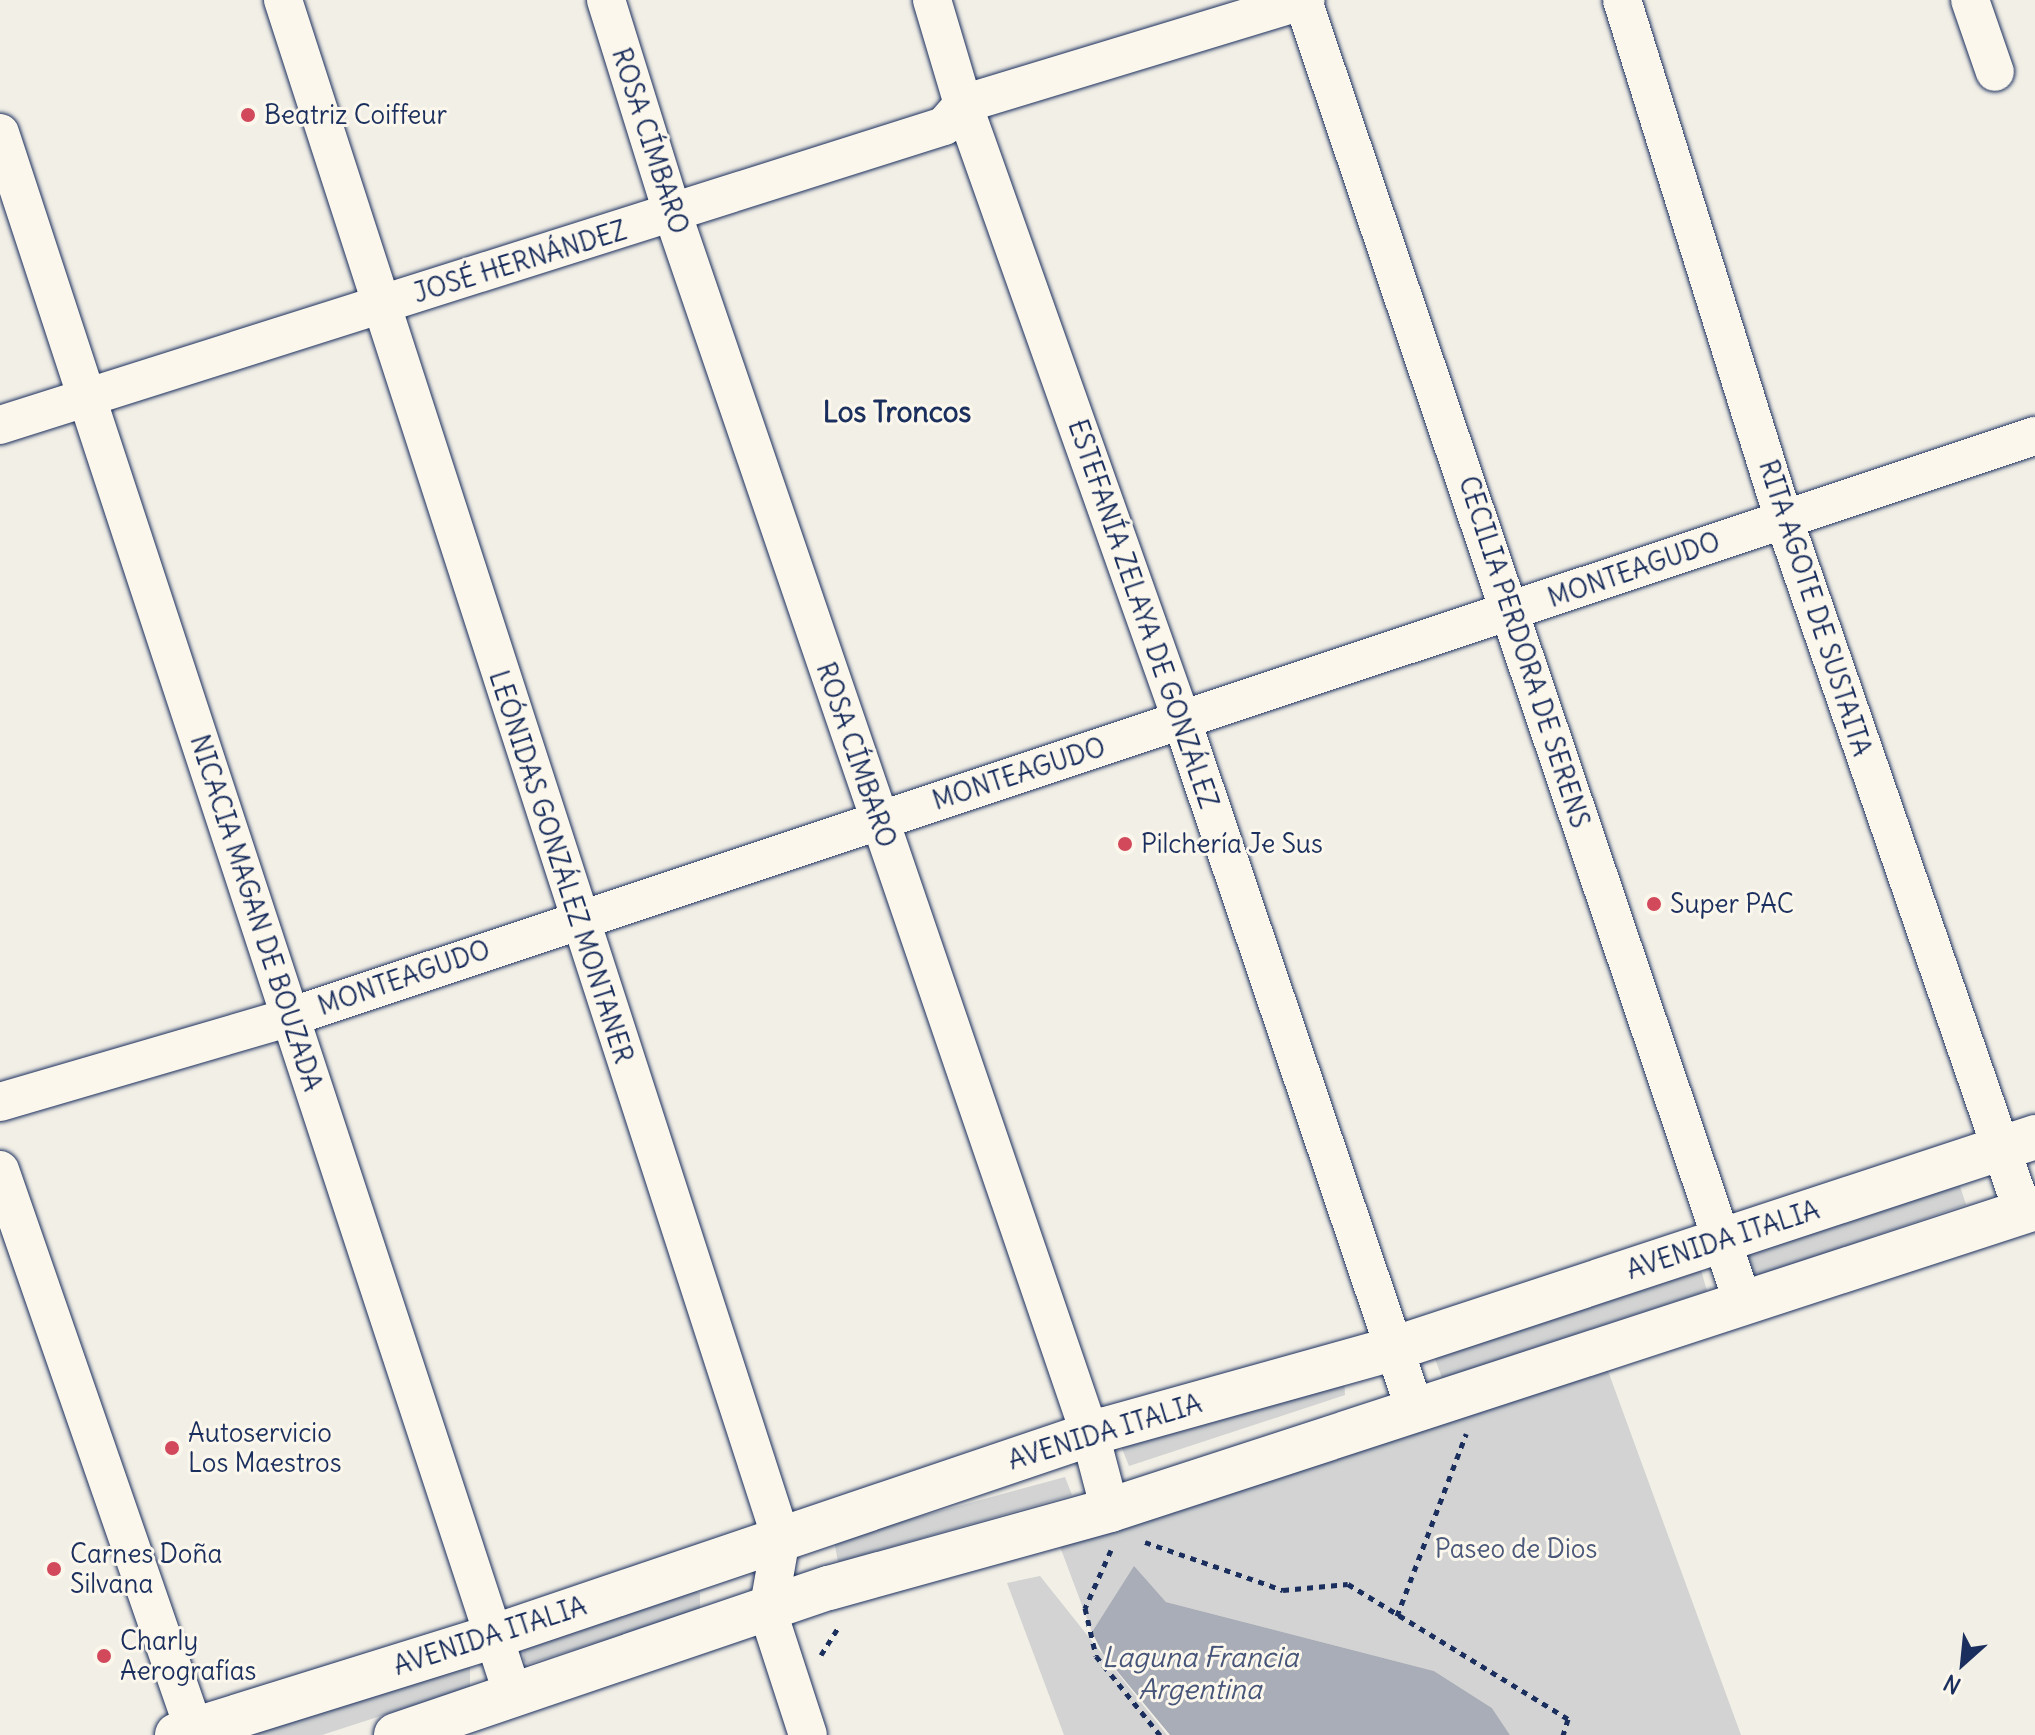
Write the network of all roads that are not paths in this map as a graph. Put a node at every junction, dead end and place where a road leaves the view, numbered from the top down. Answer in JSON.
{"nodes":[{"id":1,"x":283,"y":0,"type":"edge"},
{"id":2,"x":606,"y":0,"type":"edge"},
{"id":3,"x":932,"y":0,"type":"edge"},
{"id":4,"x":1305,"y":0,"type":"edge"},
{"id":5,"x":1622,"y":0,"type":"edge"},
{"id":6,"x":1970,"y":0,"type":"edge"},
{"id":7,"x":1995,"y":72,"type":"dead end"},
{"id":8,"x":963,"y":104,"type":"junction"},
{"id":9,"x":0,"y":133,"type":"edge"},
{"id":10,"x":673,"y":215,"type":"junction"},
{"id":11,"x":379,"y":305,"type":"junction"},
{"id":12,"x":87,"y":399,"type":"junction"},
{"id":13,"x":0,"y":425,"type":"edge"},
{"id":14,"x":2035,"y":436,"type":"edge"},
{"id":15,"x":1783,"y":517,"type":"junction"},
{"id":16,"x":1512,"y":612,"type":"junction"},
{"id":17,"x":1182,"y":721,"type":"junction"},
{"id":18,"x":878,"y":820,"type":"junction"},
{"id":19,"x":577,"y":918,"type":"junction"},
{"id":20,"x":290,"y":1017,"type":"junction"},
{"id":21,"x":0,"y":1102,"type":"edge"},
{"id":22,"x":2016,"y":1143,"type":"edge"},
{"id":23,"x":0,"y":1170,"type":"edge"},
{"id":24,"x":2029,"y":1210,"type":"edge"},
{"id":25,"x":1718,"y":1241,"type":"junction"},
{"id":26,"x":1743,"y":1303,"type":"junction"},
{"id":27,"x":1396,"y":1348,"type":"junction"},
{"id":28,"x":1415,"y":1410,"type":"junction"},
{"id":29,"x":1090,"y":1434,"type":"junction"},
{"id":30,"x":1117,"y":1537,"type":"junction"},
{"id":31,"x":781,"y":1538,"type":"junction"},
{"id":32,"x":768,"y":1612,"type":"junction"},
{"id":33,"x":495,"y":1636,"type":"junction"},
{"id":34,"x":512,"y":1692,"type":"junction"},
{"id":35,"x":189,"y":1733,"type":"edge"},
{"id":36,"x":396,"y":1735,"type":"edge"},
{"id":37,"x":808,"y":1735,"type":"edge"}],
"edges":[{"from":1,"to":11,"type":"street","name":"LEÓNIDAS GONZÁLEZ MONTANER"},
{"from":2,"to":10,"type":"street","name":"ROSA CÍMBARO"},
{"from":3,"to":8,"type":"street","name":"ESTEFANÍA ZELAYA DE GONZÁLEZ"},
{"from":4,"to":8,"type":"street","name":"JOSÉ HERNÁNDEZ"},
{"from":4,"to":16,"type":"street","name":"CECILIA PERDORA DE SERENS"},
{"from":5,"to":15,"type":"street","name":"RITA AGOTE DE SUSTAITA"},
{"from":6,"to":7,"type":"street"},
{"from":8,"to":10,"type":"street","name":"JOSÉ HERNÁNDEZ"},
{"from":8,"to":17,"type":"street","name":"ESTEFANÍA ZELAYA DE GONZÁLEZ"},
{"from":9,"to":12,"type":"street","name":"NICACIA MAGAN DE BOUZADA"},
{"from":10,"to":11,"type":"street","name":"JOSÉ HERNÁNDEZ"},
{"from":10,"to":18,"type":"street","name":"ROSA CÍMBARO"},
{"from":11,"to":12,"type":"street","name":"JOSÉ HERNÁNDEZ"},
{"from":11,"to":19,"type":"street","name":"LEÓNIDAS GONZÁLEZ MONTANER"},
{"from":12,"to":13,"type":"street","name":"JOSÉ HERNÁNDEZ"},
{"from":12,"to":20,"type":"street","name":"NICACIA MAGAN DE BOUZADA"},
{"from":14,"to":15,"type":"street","name":"MONTEAGUDO"},
{"from":15,"to":16,"type":"street","name":"MONTEAGUDO"},
{"from":15,"to":22,"type":"street","name":"RITA AGOTE DE SUSTAITA"},
{"from":16,"to":17,"type":"street","name":"MONTEAGUDO"},
{"from":16,"to":25,"type":"street","name":"CECILIA PERDORA DE SERENS"},
{"from":17,"to":18,"type":"street","name":"MONTEAGUDO"},
{"from":17,"to":27,"type":"street","name":"ESTEFANÍA ZELAYA DE GONZÁLEZ"},
{"from":18,"to":19,"type":"street","name":"MONTEAGUDO"},
{"from":18,"to":29,"type":"street","name":"ROSA CÍMBARO"},
{"from":19,"to":20,"type":"street","name":"MONTEAGUDO"},
{"from":19,"to":31,"type":"street","name":"LEÓNIDAS GONZÁLEZ MONTANER"},
{"from":20,"to":21,"type":"street","name":"MONTEAGUDO"},
{"from":20,"to":33,"type":"street","name":"NICACIA MAGAN DE BOUZADA"},
{"from":22,"to":24,"type":"street","name":"RITA AGOTE DE SUSTAITA"},
{"from":22,"to":25,"type":"main road","name":"AVENIDA ITALIA"},
{"from":23,"to":35,"type":"street"},
{"from":24,"to":26,"type":"main road"},
{"from":25,"to":26,"type":"street","name":"CECILIA PERDORA DE SERENS"},
{"from":25,"to":27,"type":"main road","name":"AVENIDA ITALIA"},
{"from":26,"to":28,"type":"main road"},
{"from":27,"to":28,"type":"street","name":"ESTEFANÍA ZELAYA DE GONZÁLEZ"},
{"from":27,"to":29,"type":"main road","name":"AVENIDA ITALIA"},
{"from":28,"to":30,"type":"main road"},
{"from":29,"to":30,"type":"street","name":"ROSA CÍMBARO"},
{"from":29,"to":31,"type":"main road","name":"AVENIDA ITALIA"},
{"from":30,"to":32,"type":"main road"},
{"from":31,"to":32,"type":"street","name":"LEÓNIDAS GONZÁLEZ MONTANER"},
{"from":31,"to":33,"type":"main road","name":"AVENIDA ITALIA"},
{"from":32,"to":34,"type":"main road"},
{"from":32,"to":37,"type":"street","name":"LEÓNIDAS GONZÁLEZ MONTANER"},
{"from":33,"to":34,"type":"street","name":"NICACIA MAGAN DE BOUZADA"},
{"from":33,"to":35,"type":"main road","name":"AVENIDA ITALIA"},
{"from":34,"to":36,"type":"main road"}]}
